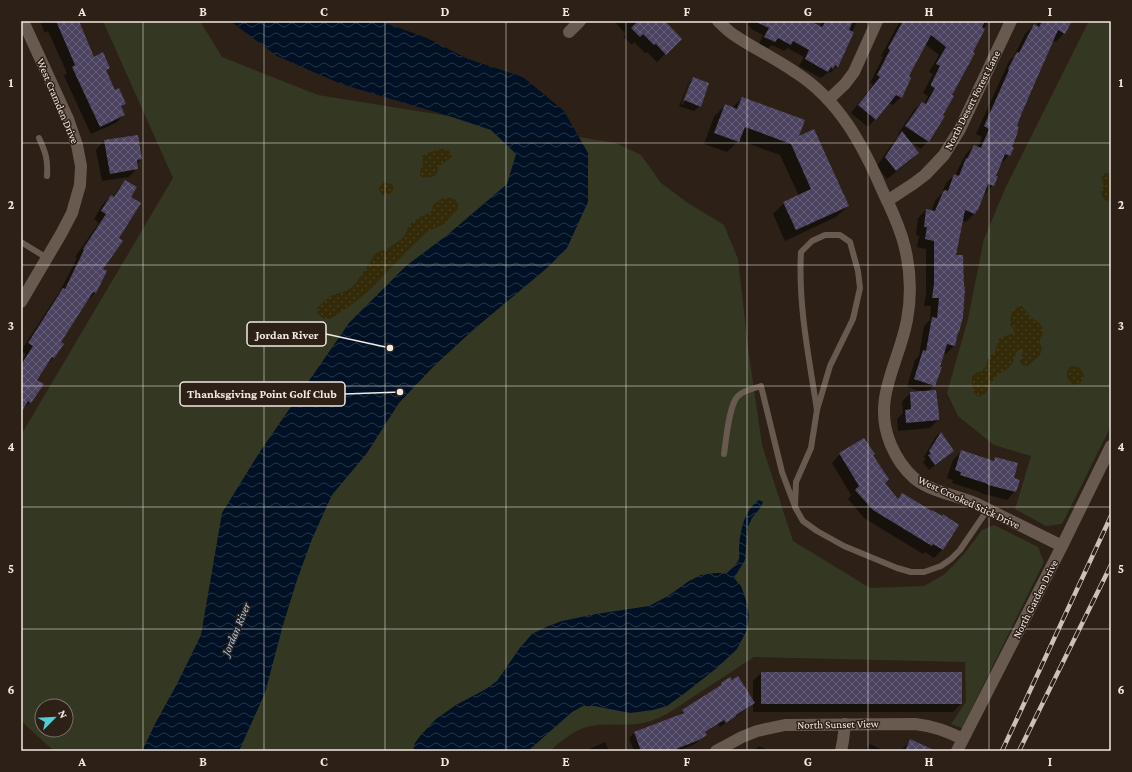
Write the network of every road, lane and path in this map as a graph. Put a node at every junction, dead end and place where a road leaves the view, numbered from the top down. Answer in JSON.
{"nodes":[{"id":1,"x":23,"y":21,"type":"edge"},
{"id":2,"x":580,"y":21,"type":"edge"},
{"id":3,"x":718,"y":21,"type":"edge"},
{"id":4,"x":877,"y":21,"type":"edge"},
{"id":5,"x":1011,"y":21,"type":"edge"},
{"id":6,"x":569,"y":32,"type":"dead end"},
{"id":7,"x":828,"y":100,"type":"junction"},
{"id":8,"x":39,"y":138,"type":"dead end"},
{"id":9,"x":47,"y":176,"type":"dead end"},
{"id":10,"x":887,"y":200,"type":"junction"},
{"id":11,"x":21,"y":242,"type":"edge"},
{"id":12,"x":47,"y":258,"type":"junction"},
{"id":13,"x":21,"y":302,"type":"edge"},
{"id":14,"x":818,"y":410,"type":"junction"},
{"id":15,"x":1111,"y":446,"type":"edge"},
{"id":16,"x":724,"y":454,"type":"dead end"},
{"id":17,"x":795,"y":508,"type":"junction"},
{"id":18,"x":988,"y":509,"type":"junction"},
{"id":19,"x":1062,"y":546,"type":"junction"},
{"id":20,"x":845,"y":724,"type":"junction"},
{"id":21,"x":963,"y":739,"type":"junction"},
{"id":22,"x":716,"y":751,"type":"edge"},
{"id":23,"x":841,"y":751,"type":"edge"},
{"id":24,"x":957,"y":751,"type":"edge"}],
"edges":[{"from":1,"to":12,"type":"street","name":"West Cramden Drive"},
{"from":2,"to":6,"type":"street"},
{"from":3,"to":7,"type":"street","name":"West Crooked Stick Drive"},
{"from":4,"to":7,"type":"street"},
{"from":5,"to":10,"type":"street","name":"North Desert Forest Lane"},
{"from":7,"to":10,"type":"street","name":"West Crooked Stick Drive"},
{"from":8,"to":9,"type":"lane"},
{"from":10,"to":18,"type":"street","name":"West Crooked Stick Drive"},
{"from":11,"to":12,"type":"lane"},
{"from":12,"to":13,"type":"street","name":"West Cramden Drive"},
{"from":14,"to":14,"type":"lane"},
{"from":14,"to":17,"type":"lane"},
{"from":15,"to":19,"type":"street","name":"North Garden Drive"},
{"from":16,"to":17,"type":"lane"},
{"from":17,"to":18,"type":"lane"},
{"from":18,"to":19,"type":"street","name":"West Crooked Stick Drive"},
{"from":19,"to":21,"type":"street","name":"North Garden Drive"},
{"from":20,"to":21,"type":"street","name":"North Sunset View"},
{"from":20,"to":22,"type":"street","name":"North Sunset View"},
{"from":20,"to":23,"type":"street"},
{"from":21,"to":24,"type":"street","name":"North Garden Drive"}]}
